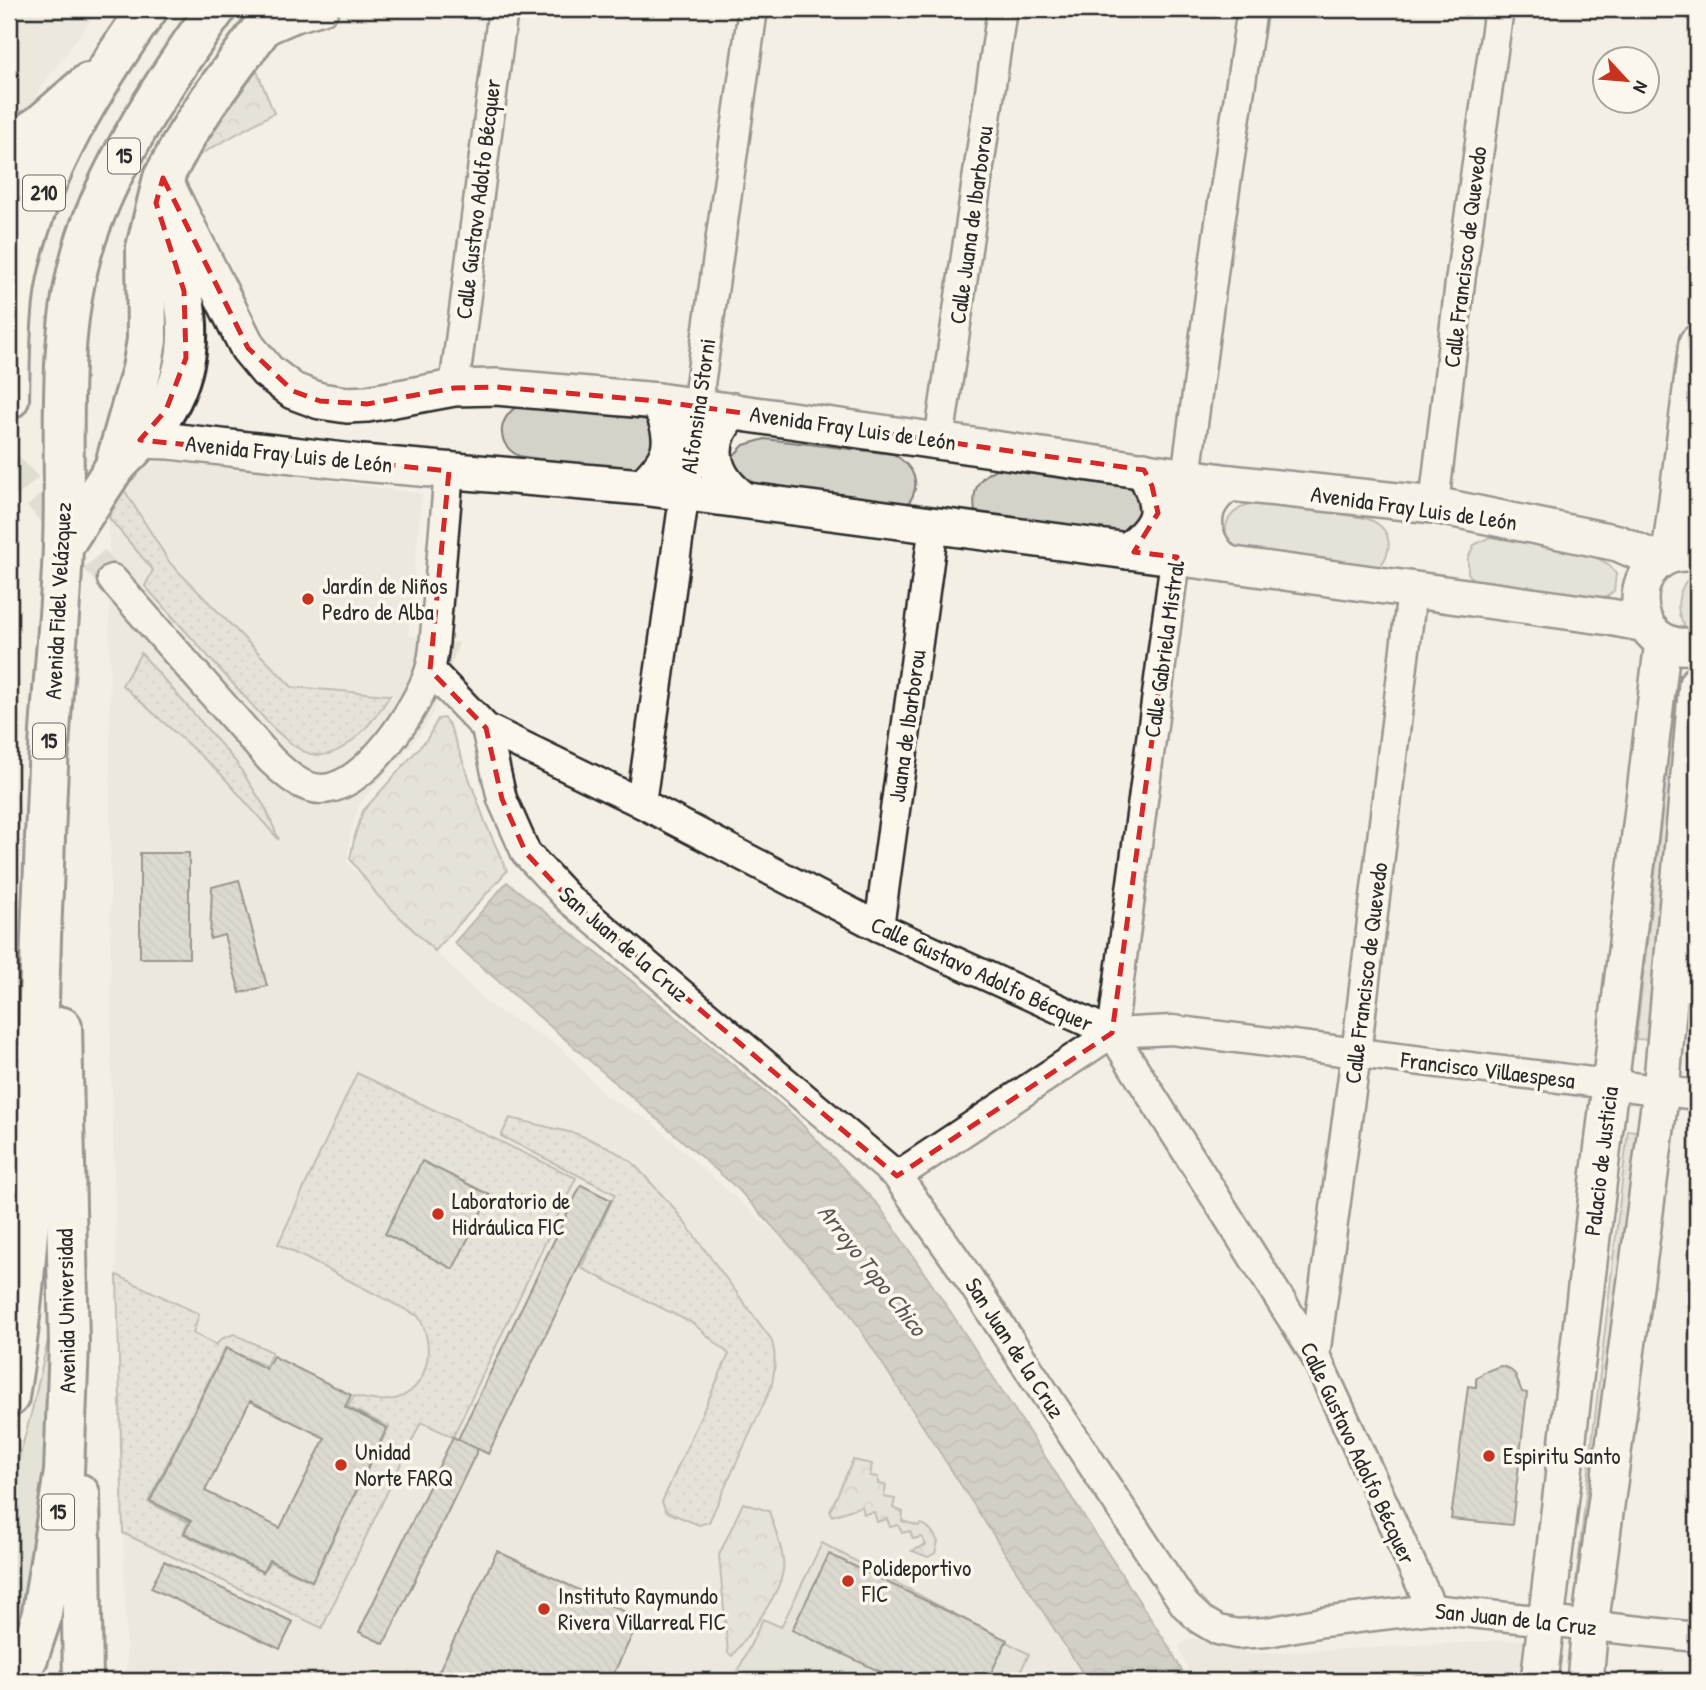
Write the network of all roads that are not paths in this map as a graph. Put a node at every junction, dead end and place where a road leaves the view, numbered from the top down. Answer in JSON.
{"nodes":[{"id":1,"x":148,"y":9,"type":"edge"},
{"id":2,"x":216,"y":9,"type":"edge"},
{"id":3,"x":324,"y":9,"type":"edge"},
{"id":4,"x":503,"y":9,"type":"edge"},
{"id":5,"x":752,"y":9,"type":"edge"},
{"id":6,"x":1002,"y":9,"type":"edge"},
{"id":7,"x":1252,"y":9,"type":"edge"},
{"id":8,"x":1499,"y":9,"type":"edge"},
{"id":9,"x":267,"y":21,"type":"edge"},
{"id":10,"x":108,"y":65,"type":"junction"},
{"id":11,"x":70,"y":133,"type":"junction"},
{"id":12,"x":9,"y":145,"type":"edge"},
{"id":13,"x":9,"y":182,"type":"edge"},
{"id":14,"x":160,"y":191,"type":"junction"},
{"id":15,"x":1697,"y":343,"type":"edge"},
{"id":16,"x":454,"y":388,"type":"junction"},
{"id":17,"x":9,"y":400,"type":"edge"},
{"id":18,"x":658,"y":401,"type":"junction"},
{"id":19,"x":697,"y":405,"type":"junction"},
{"id":20,"x":733,"y":411,"type":"junction"},
{"id":21,"x":140,"y":440,"type":"junction"},
{"id":22,"x":939,"y":441,"type":"junction"},
{"id":23,"x":114,"y":468,"type":"junction"},
{"id":24,"x":1144,"y":470,"type":"junction"},
{"id":25,"x":449,"y":471,"type":"junction"},
{"id":26,"x":1187,"y":475,"type":"junction"},
{"id":27,"x":1230,"y":483,"type":"junction"},
{"id":28,"x":642,"y":487,"type":"junction"},
{"id":29,"x":686,"y":494,"type":"junction"},
{"id":30,"x":744,"y":500,"type":"junction"},
{"id":31,"x":1434,"y":505,"type":"junction"},
{"id":32,"x":934,"y":525,"type":"junction"},
{"id":33,"x":1618,"y":543,"type":"junction"},
{"id":34,"x":63,"y":547,"type":"junction"},
{"id":35,"x":1128,"y":551,"type":"junction"},
{"id":36,"x":1675,"y":556,"type":"edge"},
{"id":37,"x":1177,"y":558,"type":"junction"},
{"id":38,"x":1227,"y":564,"type":"junction"},
{"id":39,"x":112,"y":579,"type":"tunnel mouth"},
{"id":40,"x":1412,"y":591,"type":"junction"},
{"id":41,"x":1610,"y":617,"type":"junction"},
{"id":42,"x":1655,"y":633,"type":"junction"},
{"id":43,"x":1697,"y":645,"type":"edge"},
{"id":44,"x":430,"y":670,"type":"junction"},
{"id":45,"x":1697,"y":684,"type":"edge"},
{"id":46,"x":486,"y":728,"type":"junction"},
{"id":47,"x":641,"y":803,"type":"junction"},
{"id":48,"x":879,"y":927,"type":"junction"},
{"id":49,"x":41,"y":936,"type":"junction"},
{"id":50,"x":1112,"y":1033,"type":"junction"},
{"id":51,"x":1356,"y":1054,"type":"junction"},
{"id":52,"x":36,"y":1064,"type":"junction"},
{"id":53,"x":1610,"y":1085,"type":"junction"},
{"id":54,"x":1661,"y":1091,"type":"junction"},
{"id":55,"x":1697,"y":1095,"type":"edge"},
{"id":56,"x":9,"y":1115,"type":"edge"},
{"id":57,"x":897,"y":1176,"type":"junction"},
{"id":58,"x":69,"y":1344,"type":"junction"},
{"id":59,"x":1315,"y":1355,"type":"junction"},
{"id":60,"x":9,"y":1397,"type":"edge"},
{"id":61,"x":1432,"y":1609,"type":"junction"},
{"id":62,"x":1546,"y":1620,"type":"junction"},
{"id":63,"x":1590,"y":1626,"type":"junction"},
{"id":64,"x":1697,"y":1637,"type":"edge"},
{"id":65,"x":15,"y":1681,"type":"edge"},
{"id":66,"x":83,"y":1681,"type":"edge"},
{"id":67,"x":1539,"y":1681,"type":"edge"},
{"id":68,"x":1585,"y":1681,"type":"edge"}],
"edges":[{"from":1,"to":10,"type":"highway","number":"210"},
{"from":2,"to":34,"type":"highway","name":"Avenida Fidel Velázquez","number":"15"},
{"from":3,"to":9,"type":"street"},
{"from":4,"to":16,"type":"street","name":"Calle Gustavo Adolfo Bécquer"},
{"from":5,"to":19,"type":"street","name":"Alfonsina Storni"},
{"from":6,"to":22,"type":"street","name":"Calle Juana de Ibarborou"},
{"from":7,"to":26,"type":"street","name":"Calle Gabriela Mistral"},
{"from":8,"to":31,"type":"street","name":"Calle Francisco de Quevedo"},
{"from":9,"to":14,"type":"highway"},
{"from":10,"to":11,"type":"highway","number":"210"},
{"from":10,"to":12,"type":"highway"},
{"from":11,"to":13,"type":"highway"},
{"from":11,"to":17,"type":"highway","number":"210"},
{"from":14,"to":16,"type":"street","name":"Avenida Fray Luis de León"},
{"from":14,"to":21,"type":"highway"},
{"from":14,"to":23,"type":"highway"},
{"from":15,"to":36,"type":"street"},
{"from":16,"to":18,"type":"street","name":"Avenida Fray Luis de León"},
{"from":18,"to":19,"type":"street","name":"Avenida Fray Luis de León"},
{"from":18,"to":28,"type":"street"},
{"from":19,"to":20,"type":"street","name":"Avenida Fray Luis de León"},
{"from":19,"to":29,"type":"street","name":"Alfonsina Storni"},
{"from":20,"to":22,"type":"street","name":"Avenida Fray Luis de León"},
{"from":20,"to":30,"type":"street"},
{"from":21,"to":23,"type":"highway"},
{"from":21,"to":25,"type":"street","name":"Avenida Fray Luis de León"},
{"from":22,"to":24,"type":"street","name":"Avenida Fray Luis de León"},
{"from":23,"to":34,"type":"highway"},
{"from":24,"to":26,"type":"street","name":"Avenida Fray Luis de León"},
{"from":24,"to":35,"type":"street"},
{"from":25,"to":28,"type":"street","name":"Avenida Fray Luis de León"},
{"from":25,"to":44,"type":"street"},
{"from":26,"to":27,"type":"street","name":"Avenida Fray Luis de León"},
{"from":26,"to":37,"type":"street","name":"Calle Gabriela Mistral"},
{"from":27,"to":31,"type":"street","name":"Avenida Fray Luis de León"},
{"from":27,"to":38,"type":"street"},
{"from":28,"to":29,"type":"street","name":"Avenida Fray Luis de León"},
{"from":29,"to":30,"type":"street","name":"Avenida Fray Luis de León"},
{"from":29,"to":47,"type":"street","name":"Alfonsina Storni"},
{"from":30,"to":32,"type":"street","name":"Avenida Fray Luis de León"},
{"from":31,"to":33,"type":"street","name":"Avenida Fray Luis de León"},
{"from":32,"to":35,"type":"street","name":"Avenida Fray Luis de León"},
{"from":32,"to":48,"type":"street","name":"Juana de Ibarborou"},
{"from":33,"to":36,"type":"street","name":"Avenida Fray Luis de León"},
{"from":33,"to":41,"type":"street"},
{"from":34,"to":49,"type":"highway","name":"Avenida Fidel Velázquez","number":"15"},
{"from":35,"to":37,"type":"street","name":"Avenida Fray Luis de León"},
{"from":36,"to":42,"type":"street","name":"Palacio de Justicia"},
{"from":37,"to":38,"type":"street","name":"Avenida Fray Luis de León"},
{"from":37,"to":50,"type":"street","name":"Calle Gabriela Mistral"},
{"from":38,"to":40,"type":"street","name":"Avenida Fray Luis de León"},
{"from":39,"to":44,"type":"street"},
{"from":40,"to":41,"type":"street","name":"Avenida Fray Luis de León"},
{"from":40,"to":51,"type":"street","name":"Calle Francisco de Quevedo"},
{"from":41,"to":42,"type":"street","name":"Avenida Fray Luis de León"},
{"from":42,"to":43,"type":"street","name":"Avenida Fray Luis de León"},
{"from":42,"to":53,"type":"street","name":"Palacio de Justicia"},
{"from":44,"to":46,"type":"street","name":"Calle Gustavo Adolfo Bécquer"},
{"from":45,"to":54,"type":"street"},
{"from":46,"to":47,"type":"street","name":"Calle Gustavo Adolfo Bécquer"},
{"from":46,"to":57,"type":"street","name":"San Juan de la Cruz"},
{"from":47,"to":48,"type":"street","name":"Calle Gustavo Adolfo Bécquer"},
{"from":48,"to":50,"type":"street","name":"Calle Gustavo Adolfo Bécquer"},
{"from":49,"to":52,"type":"highway","name":"Avenida Fidel Velázquez"},
{"from":49,"to":58,"type":"highway","name":"Avenida Universidad","number":"15"},
{"from":50,"to":51,"type":"street","name":"Francisco Villaespesa"},
{"from":50,"to":57,"type":"street"},
{"from":50,"to":59,"type":"street","name":"Calle Gustavo Adolfo Bécquer"},
{"from":51,"to":53,"type":"street","name":"Francisco Villaespesa"},
{"from":51,"to":59,"type":"street","name":"Calle Francisco de Quevedo"},
{"from":52,"to":56,"type":"highway"},
{"from":52,"to":60,"type":"highway","name":"Avenida Fidel Velázquez"},
{"from":53,"to":54,"type":"street","name":"Francisco Villaespesa"},
{"from":53,"to":62,"type":"street","name":"Palacio de Justicia"},
{"from":54,"to":55,"type":"street","name":"Francisco Villaespesa"},
{"from":54,"to":63,"type":"street"},
{"from":57,"to":61,"type":"street","name":"San Juan de la Cruz"},
{"from":58,"to":65,"type":"highway","name":"Avenida Universidad","number":"15"},
{"from":58,"to":66,"type":"highway"},
{"from":59,"to":61,"type":"street","name":"Calle Gustavo Adolfo Bécquer"},
{"from":61,"to":62,"type":"street","name":"San Juan de la Cruz"},
{"from":62,"to":63,"type":"street","name":"San Juan de la Cruz"},
{"from":62,"to":67,"type":"street","name":"Palacio de Justicia"},
{"from":63,"to":64,"type":"street","name":"San Juan de la Cruz"},
{"from":63,"to":68,"type":"street"}]}
